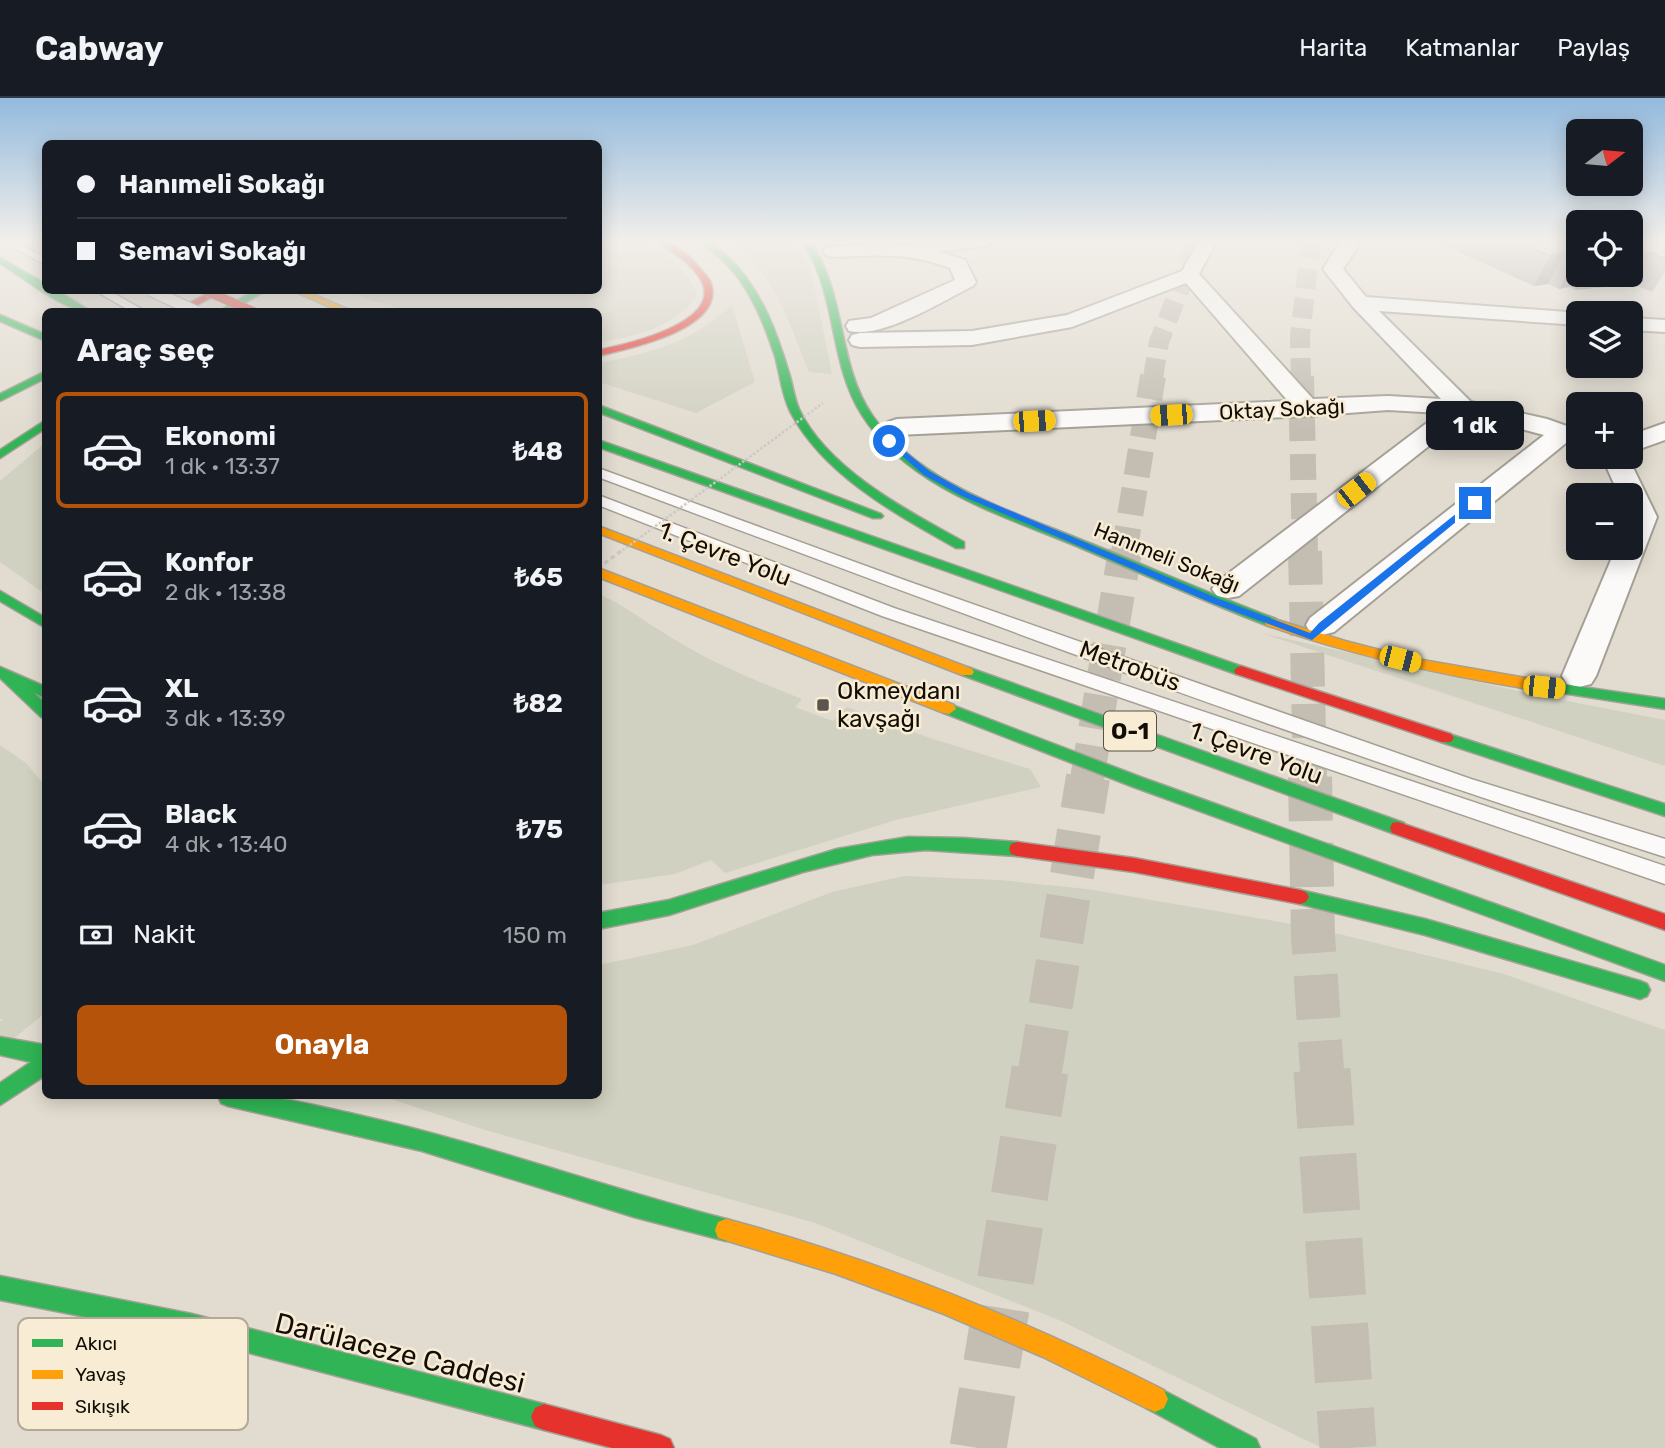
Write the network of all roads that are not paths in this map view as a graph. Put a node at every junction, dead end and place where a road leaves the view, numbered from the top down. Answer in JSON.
{"nodes":[{"id":1,"x":708,"y":304,"type":"edge"},
{"id":2,"x":760,"y":304,"type":"edge"},
{"id":3,"x":841,"y":304,"type":"edge"},
{"id":4,"x":843,"y":304,"type":"edge"},
{"id":5,"x":919,"y":304,"type":"edge"},
{"id":6,"x":1115,"y":304,"type":"edge"},
{"id":7,"x":1215,"y":304,"type":"edge"},
{"id":8,"x":1361,"y":304,"type":"edge"},
{"id":9,"x":1374,"y":304,"type":"edge"},
{"id":10,"x":0,"y":308,"type":"edge"},
{"id":11,"x":0,"y":318,"type":"edge"},
{"id":12,"x":1566,"y":318,"type":"edge"},
{"id":13,"x":1643,"y":325,"type":"edge"},
{"id":14,"x":1665,"y":326,"type":"edge"},
{"id":15,"x":25,"y":327,"type":"junction"},
{"id":16,"x":853,"y":327,"type":"junction"},
{"id":17,"x":42,"y":336,"type":"edge"},
{"id":18,"x":602,"y":352,"type":"edge"},
{"id":19,"x":42,"y":368,"type":"edge"},
{"id":20,"x":866,"y":373,"type":"dead end"},
{"id":21,"x":42,"y":376,"type":"edge"},
{"id":22,"x":0,"y":385,"type":"edge"},
{"id":23,"x":0,"y":398,"type":"edge"},
{"id":24,"x":1463,"y":407,"type":"junction"},
{"id":25,"x":1308,"y":409,"type":"junction"},
{"id":26,"x":602,"y":410,"type":"edge"},
{"id":27,"x":42,"y":427,"type":"edge"},
{"id":28,"x":888,"y":429,"type":"junction"},
{"id":29,"x":1665,"y":431,"type":"edge"},
{"id":30,"x":1566,"y":434,"type":"edge"},
{"id":31,"x":1643,"y":439,"type":"edge"},
{"id":32,"x":1566,"y":440,"type":"edge"},
{"id":33,"x":602,"y":444,"type":"edge"},
{"id":34,"x":0,"y":456,"type":"edge"},
{"id":35,"x":602,"y":473,"type":"edge"},
{"id":36,"x":602,"y":501,"type":"edge"},
{"id":37,"x":602,"y":531,"type":"edge"},
{"id":38,"x":1626,"y":560,"type":"edge"},
{"id":39,"x":602,"y":572,"type":"edge"},
{"id":40,"x":0,"y":595,"type":"edge"},
{"id":41,"x":1222,"y":595,"type":"junction"},
{"id":42,"x":1147,"y":620,"type":"dead end"},
{"id":43,"x":42,"y":621,"type":"edge"},
{"id":44,"x":1317,"y":631,"type":"junction"},
{"id":45,"x":4,"y":674,"type":"edge"},
{"id":46,"x":1262,"y":678,"type":"junction"},
{"id":47,"x":1577,"y":683,"type":"junction"},
{"id":48,"x":1665,"y":689,"type":"edge"},
{"id":49,"x":42,"y":691,"type":"edge"},
{"id":50,"x":1665,"y":704,"type":"edge"},
{"id":51,"x":42,"y":709,"type":"edge"},
{"id":52,"x":1665,"y":810,"type":"edge"},
{"id":53,"x":1665,"y":848,"type":"edge"},
{"id":54,"x":1665,"y":875,"type":"edge"},
{"id":55,"x":602,"y":920,"type":"edge"},
{"id":56,"x":1665,"y":922,"type":"edge"},
{"id":57,"x":1665,"y":974,"type":"edge"},
{"id":58,"x":1653,"y":994,"type":"dead end"},
{"id":59,"x":0,"y":1046,"type":"edge"},
{"id":60,"x":42,"y":1054,"type":"edge"},
{"id":61,"x":42,"y":1066,"type":"edge"},
{"id":62,"x":0,"y":1095,"type":"edge"},
{"id":63,"x":241,"y":1099,"type":"edge"},
{"id":64,"x":0,"y":1288,"type":"edge"},
{"id":65,"x":152,"y":1318,"type":"edge"},
{"id":66,"x":248,"y":1341,"type":"edge"},
{"id":67,"x":661,"y":1448,"type":"edge"},
{"id":68,"x":1247,"y":1448,"type":"edge"}],
"edges":[{"from":1,"to":18,"type":"main road"},
{"from":2,"to":26,"type":"main road"},
{"from":3,"to":16,"type":"main road","name":"Hanımeli Sokağı"},
{"from":4,"to":16,"type":"main road","name":"Hanımeli Sokağı"},
{"from":5,"to":16,"type":"street"},
{"from":6,"to":16,"type":"street"},
{"from":7,"to":25,"type":"street"},
{"from":8,"to":24,"type":"street"},
{"from":9,"to":12,"type":"street"},
{"from":10,"to":15,"type":"main road"},
{"from":11,"to":15,"type":"main road"},
{"from":13,"to":14,"type":"street"},
{"from":15,"to":17,"type":"main road"},
{"from":16,"to":28,"type":"main road","name":"Hanımeli Sokağı"},
{"from":19,"to":22,"type":"main road"},
{"from":20,"to":28,"type":"main road","name":"Hanımeli Sokağı"},
{"from":21,"to":23,"type":"main road"},
{"from":24,"to":25,"type":"street","name":"Oktay Sokağı"},
{"from":24,"to":30,"type":"street","name":"Oktay Sokağı"},
{"from":24,"to":41,"type":"street"},
{"from":25,"to":28,"type":"street","name":"Oktay Sokağı"},
{"from":27,"to":34,"type":"main road"},
{"from":28,"to":41,"type":"main road","name":"Hanımeli Sokağı"},
{"from":29,"to":31,"type":"street"},
{"from":32,"to":44,"type":"street"},
{"from":33,"to":46,"type":"main road"},
{"from":35,"to":53,"type":"lane","name":"Metrobüs"},
{"from":36,"to":54,"type":"lane","name":"Metrobüs"},
{"from":37,"to":56,"type":"main road","name":"1. Çevre Yolu","number":"O-1"},
{"from":38,"to":47,"type":"street"},
{"from":39,"to":57,"type":"main road"},
{"from":40,"to":43,"type":"main road"},
{"from":41,"to":44,"type":"main road","name":"Hanımeli Sokağı"},
{"from":42,"to":46,"type":"main road"},
{"from":44,"to":47,"type":"main road","name":"Hanımeli Sokağı"},
{"from":45,"to":49,"type":"main road"},
{"from":45,"to":51,"type":"main road"},
{"from":46,"to":52,"type":"main road"},
{"from":47,"to":48,"type":"main road","name":"Hanımeli Sokağı"},
{"from":47,"to":50,"type":"main road","name":"Hanımeli Sokağı"},
{"from":55,"to":58,"type":"main road"},
{"from":59,"to":60,"type":"main road"},
{"from":61,"to":62,"type":"main road"},
{"from":63,"to":68,"type":"main road"},
{"from":64,"to":65,"type":"main road","name":"Darülaceze Caddesi"},
{"from":66,"to":67,"type":"main road","name":"Darülaceze Caddesi"}]}
